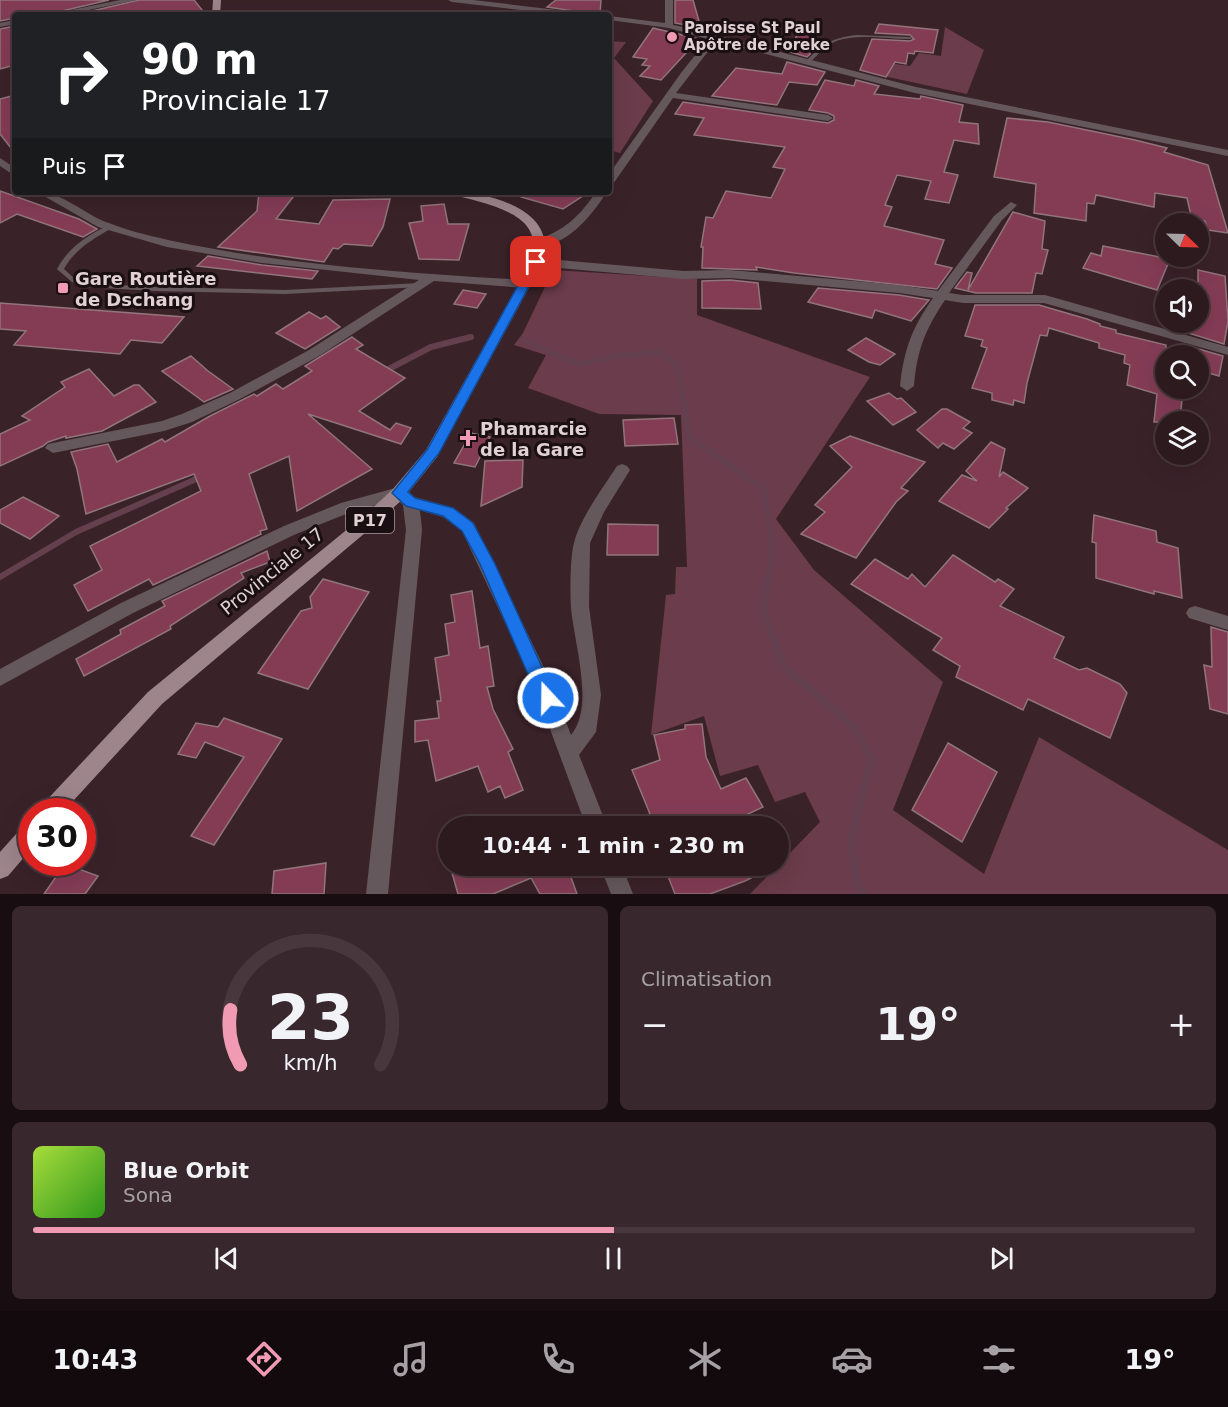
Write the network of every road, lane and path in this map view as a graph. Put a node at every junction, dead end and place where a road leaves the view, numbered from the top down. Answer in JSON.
{"nodes":[{"id":1,"x":133,"y":0,"type":"edge"},
{"id":2,"x":452,"y":0,"type":"edge"},
{"id":3,"x":669,"y":0,"type":"edge"},
{"id":4,"x":67,"y":12,"type":"edge"},
{"id":5,"x":558,"y":12,"type":"edge"},
{"id":6,"x":612,"y":18,"type":"edge"},
{"id":7,"x":669,"y":26,"type":"junction"},
{"id":8,"x":715,"y":36,"type":"junction"},
{"id":9,"x":910,"y":38,"type":"dead end"},
{"id":10,"x":807,"y":62,"type":"junction"},
{"id":11,"x":671,"y":95,"type":"junction"},
{"id":12,"x":828,"y":118,"type":"dead end"},
{"id":13,"x":1228,"y":153,"type":"edge"},
{"id":14,"x":0,"y":161,"type":"edge"},
{"id":15,"x":12,"y":171,"type":"edge"},
{"id":16,"x":612,"y":178,"type":"edge"},
{"id":17,"x":48,"y":195,"type":"edge"},
{"id":18,"x":465,"y":195,"type":"edge"},
{"id":19,"x":600,"y":195,"type":"edge"},
{"id":20,"x":1011,"y":205,"type":"dead end"},
{"id":21,"x":110,"y":227,"type":"junction"},
{"id":22,"x":540,"y":242,"type":"junction"},
{"id":23,"x":536,"y":262,"type":"junction"},
{"id":24,"x":426,"y":281,"type":"junction"},
{"id":25,"x":525,"y":284,"type":"junction"},
{"id":26,"x":942,"y":295,"type":"junction"},
{"id":27,"x":1228,"y":351,"type":"edge"},
{"id":28,"x":907,"y":386,"type":"dead end"},
{"id":29,"x":53,"y":448,"type":"dead end"},
{"id":30,"x":622,"y":470,"type":"dead end"},
{"id":31,"x":405,"y":497,"type":"junction"},
{"id":32,"x":1195,"y":613,"type":"dead end"},
{"id":33,"x":1228,"y":623,"type":"edge"},
{"id":34,"x":0,"y":678,"type":"edge"},
{"id":35,"x":569,"y":753,"type":"junction"},
{"id":36,"x":62,"y":798,"type":"edge"},
{"id":37,"x":593,"y":816,"type":"edge"},
{"id":38,"x":18,"y":847,"type":"edge"},
{"id":39,"x":0,"y":868,"type":"edge"},
{"id":40,"x":615,"y":876,"type":"edge"},
{"id":41,"x":377,"y":894,"type":"edge"},
{"id":42,"x":622,"y":894,"type":"edge"}],
"edges":[{"from":1,"to":4,"type":"street"},
{"from":2,"to":5,"type":"street"},
{"from":3,"to":7,"type":"street"},
{"from":6,"to":7,"type":"street"},
{"from":7,"to":8,"type":"street"},
{"from":8,"to":10,"type":"street"},
{"from":8,"to":11,"type":"street"},
{"from":9,"to":10,"type":"lane"},
{"from":10,"to":13,"type":"street"},
{"from":11,"to":12,"type":"street"},
{"from":11,"to":16,"type":"street"},
{"from":14,"to":15,"type":"street"},
{"from":17,"to":21,"type":"street"},
{"from":18,"to":22,"type":"main road"},
{"from":19,"to":22,"type":"street"},
{"from":20,"to":26,"type":"street"},
{"from":21,"to":24,"type":"street"},
{"from":21,"to":24,"type":"lane"},
{"from":22,"to":23,"type":"main road","name":"Provinciale 17","number":"P17"},
{"from":23,"to":25,"type":"main road","name":"Provinciale 17","number":"P17"},
{"from":23,"to":26,"type":"street"},
{"from":24,"to":25,"type":"street"},
{"from":24,"to":29,"type":"street"},
{"from":25,"to":31,"type":"main road","name":"Provinciale 17","number":"P17"},
{"from":26,"to":27,"type":"street"},
{"from":26,"to":28,"type":"street"},
{"from":30,"to":35,"type":"street"},
{"from":31,"to":34,"type":"street"},
{"from":31,"to":35,"type":"street"},
{"from":31,"to":36,"type":"main road","name":"Provinciale 17","number":"P17"},
{"from":31,"to":41,"type":"street"},
{"from":32,"to":33,"type":"street"},
{"from":35,"to":37,"type":"street"},
{"from":38,"to":39,"type":"main road"},
{"from":40,"to":42,"type":"street"}]}
